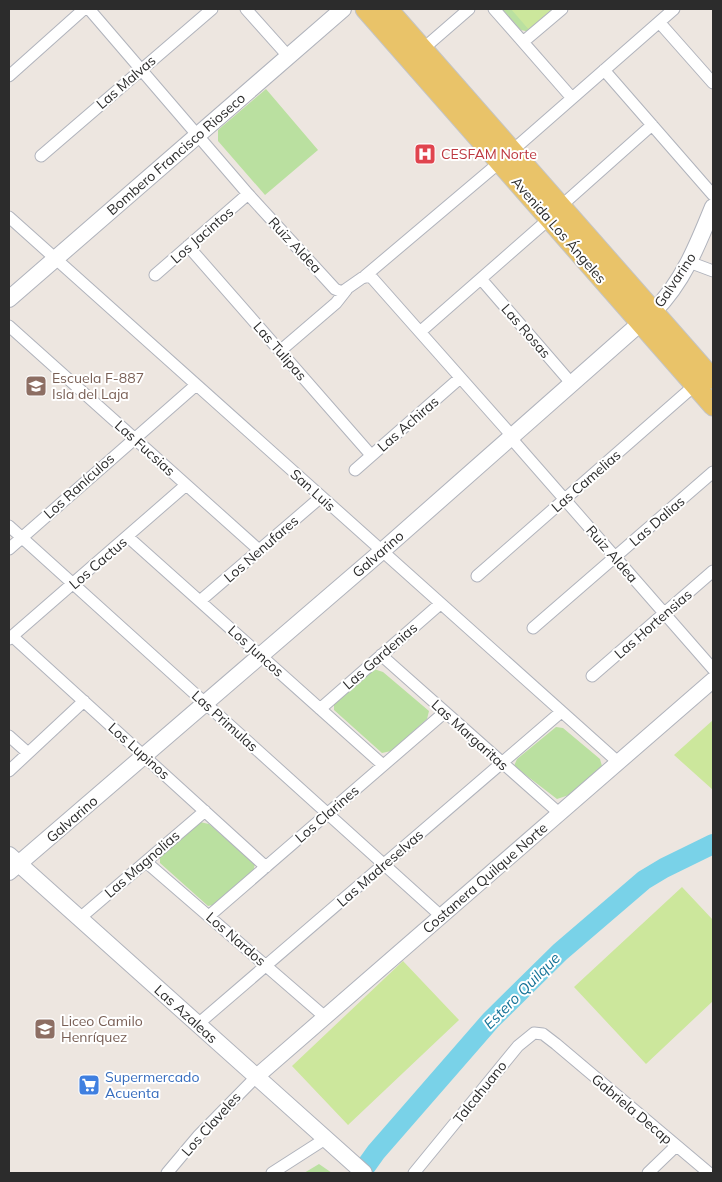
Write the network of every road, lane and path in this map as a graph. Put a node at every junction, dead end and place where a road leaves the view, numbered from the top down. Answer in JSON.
{"nodes":[{"id":1,"x":84,"y":9,"type":"edge"},
{"id":2,"x":89,"y":9,"type":"edge"},
{"id":3,"x":246,"y":9,"type":"edge"},
{"id":4,"x":343,"y":9,"type":"edge"},
{"id":5,"x":365,"y":9,"type":"edge"},
{"id":6,"x":388,"y":9,"type":"edge"},
{"id":7,"x":469,"y":9,"type":"edge"},
{"id":8,"x":494,"y":9,"type":"edge"},
{"id":9,"x":562,"y":9,"type":"edge"},
{"id":10,"x":674,"y":9,"type":"edge"},
{"id":11,"x":207,"y":10,"type":"edge"},
{"id":12,"x":659,"y":22,"type":"junction"},
{"id":13,"x":523,"y":42,"type":"junction"},
{"id":14,"x":424,"y":48,"type":"junction"},
{"id":15,"x":288,"y":56,"type":"junction"},
{"id":16,"x":142,"y":69,"type":"junction"},
{"id":17,"x":604,"y":70,"type":"junction"},
{"id":18,"x":9,"y":76,"type":"edge"},
{"id":19,"x":713,"y":83,"type":"edge"},
{"id":20,"x":572,"y":98,"type":"junction"},
{"id":21,"x":652,"y":125,"type":"junction"},
{"id":22,"x":198,"y":134,"type":"junction"},
{"id":23,"x":41,"y":156,"type":"dead end"},
{"id":24,"x":506,"y":156,"type":"junction"},
{"id":25,"x":248,"y":194,"type":"junction"},
{"id":26,"x":713,"y":195,"type":"edge"},
{"id":27,"x":713,"y":208,"type":"edge"},
{"id":28,"x":555,"y":212,"type":"junction"},
{"id":29,"x":9,"y":217,"type":"edge"},
{"id":30,"x":188,"y":246,"type":"junction"},
{"id":31,"x":55,"y":258,"type":"junction"},
{"id":32,"x":689,"y":262,"type":"junction"},
{"id":33,"x":713,"y":271,"type":"edge"},
{"id":34,"x":155,"y":275,"type":"dead end"},
{"id":35,"x":365,"y":276,"type":"junction"},
{"id":36,"x":481,"y":279,"type":"junction"},
{"id":37,"x":347,"y":290,"type":"junction"},
{"id":38,"x":9,"y":299,"type":"edge"},
{"id":39,"x":647,"y":317,"type":"junction"},
{"id":40,"x":9,"y":326,"type":"edge"},
{"id":41,"x":420,"y":332,"type":"junction"},
{"id":42,"x":280,"y":351,"type":"junction"},
{"id":43,"x":460,"y":378,"type":"junction"},
{"id":44,"x":713,"y":379,"type":"edge"},
{"id":45,"x":572,"y":384,"type":"junction"},
{"id":46,"x":196,"y":385,"type":"junction"},
{"id":47,"x":695,"y":385,"type":"junction"},
{"id":48,"x":713,"y":406,"type":"edge"},
{"id":49,"x":512,"y":437,"type":"junction"},
{"id":50,"x":134,"y":438,"type":"junction"},
{"id":51,"x":372,"y":455,"type":"junction"},
{"id":52,"x":355,"y":470,"type":"dead end"},
{"id":53,"x":713,"y":472,"type":"edge"},
{"id":54,"x":186,"y":486,"type":"junction"},
{"id":55,"x":321,"y":497,"type":"junction"},
{"id":56,"x":565,"y":500,"type":"junction"},
{"id":57,"x":9,"y":526,"type":"edge"},
{"id":58,"x":128,"y":537,"type":"junction"},
{"id":59,"x":21,"y":538,"type":"junction"},
{"id":60,"x":9,"y":549,"type":"edge"},
{"id":61,"x":259,"y":550,"type":"junction"},
{"id":62,"x":382,"y":551,"type":"junction"},
{"id":63,"x":615,"y":557,"type":"junction"},
{"id":64,"x":713,"y":572,"type":"edge"},
{"id":65,"x":477,"y":576,"type":"dead end"},
{"id":66,"x":73,"y":584,"type":"junction"},
{"id":67,"x":200,"y":601,"type":"junction"},
{"id":68,"x":440,"y":604,"type":"junction"},
{"id":69,"x":665,"y":614,"type":"junction"},
{"id":70,"x":533,"y":628,"type":"dead end"},
{"id":71,"x":11,"y":638,"type":"edge"},
{"id":72,"x":381,"y":655,"type":"junction"},
{"id":73,"x":261,"y":656,"type":"junction"},
{"id":74,"x":713,"y":669,"type":"edge"},
{"id":75,"x":592,"y":676,"type":"dead end"},
{"id":76,"x":713,"y":680,"type":"edge"},
{"id":77,"x":84,"y":701,"type":"junction"},
{"id":78,"x":205,"y":703,"type":"junction"},
{"id":79,"x":320,"y":709,"type":"junction"},
{"id":80,"x":445,"y":712,"type":"junction"},
{"id":81,"x":562,"y":712,"type":"junction"},
{"id":82,"x":9,"y":736,"type":"edge"},
{"id":83,"x":28,"y":753,"type":"junction"},
{"id":84,"x":144,"y":756,"type":"junction"},
{"id":85,"x":618,"y":762,"type":"junction"},
{"id":86,"x":502,"y":763,"type":"junction"},
{"id":87,"x":384,"y":766,"type":"junction"},
{"id":88,"x":9,"y":771,"type":"edge"},
{"id":89,"x":205,"y":811,"type":"junction"},
{"id":90,"x":560,"y":813,"type":"junction"},
{"id":91,"x":328,"y":814,"type":"junction"},
{"id":92,"x":146,"y":862,"type":"junction"},
{"id":93,"x":12,"y":864,"type":"edge"},
{"id":94,"x":384,"y":864,"type":"junction"},
{"id":95,"x":266,"y":867,"type":"junction"},
{"id":96,"x":209,"y":916,"type":"junction"},
{"id":97,"x":441,"y":916,"type":"junction"},
{"id":98,"x":80,"y":918,"type":"junction"},
{"id":99,"x":266,"y":965,"type":"junction"},
{"id":100,"x":325,"y":1017,"type":"junction"},
{"id":101,"x":198,"y":1024,"type":"junction"},
{"id":102,"x":556,"y":1044,"type":"joint"},
{"id":103,"x":256,"y":1077,"type":"junction"},
{"id":104,"x":325,"y":1139,"type":"junction"},
{"id":105,"x":676,"y":1146,"type":"junction"},
{"id":106,"x":167,"y":1173,"type":"edge"},
{"id":107,"x":272,"y":1173,"type":"edge"},
{"id":108,"x":364,"y":1173,"type":"edge"},
{"id":109,"x":414,"y":1173,"type":"edge"},
{"id":110,"x":648,"y":1173,"type":"edge"},
{"id":111,"x":709,"y":1173,"type":"edge"}],
"edges":[{"from":1,"to":18,"type":"street"},
{"from":2,"to":16,"type":"street","name":"Ruiz Aldea"},
{"from":3,"to":15,"type":"street"},
{"from":4,"to":15,"type":"main road","name":"Bombero Francisco Rioseco"},
{"from":5,"to":24,"type":"main road","name":"Avenida Los Ángeles"},
{"from":6,"to":14,"type":"main road","name":"Avenida Los Ángeles"},
{"from":7,"to":14,"type":"street"},
{"from":8,"to":13,"type":"street"},
{"from":9,"to":13,"type":"street"},
{"from":10,"to":12,"type":"street"},
{"from":11,"to":16,"type":"street","name":"Las Malvas"},
{"from":12,"to":17,"type":"street"},
{"from":12,"to":19,"type":"street"},
{"from":13,"to":20,"type":"street"},
{"from":14,"to":24,"type":"main road","name":"Avenida Los Ángeles"},
{"from":15,"to":22,"type":"main road","name":"Bombero Francisco Rioseco"},
{"from":16,"to":22,"type":"street","name":"Ruiz Aldea"},
{"from":16,"to":23,"type":"street","name":"Las Malvas"},
{"from":17,"to":20,"type":"street"},
{"from":17,"to":21,"type":"street"},
{"from":20,"to":24,"type":"street"},
{"from":21,"to":26,"type":"street"},
{"from":21,"to":28,"type":"street"},
{"from":22,"to":25,"type":"street","name":"Ruiz Aldea"},
{"from":22,"to":31,"type":"main road","name":"Bombero Francisco Rioseco"},
{"from":24,"to":28,"type":"main road","name":"Avenida Los Ángeles"},
{"from":24,"to":35,"type":"street"},
{"from":25,"to":30,"type":"street","name":"Los Jacintos"},
{"from":25,"to":37,"type":"street","name":"Ruiz Aldea"},
{"from":27,"to":32,"type":"main road","name":"Galvarino"},
{"from":28,"to":36,"type":"street"},
{"from":28,"to":39,"type":"main road","name":"Avenida Los Ángeles"},
{"from":29,"to":31,"type":"street","name":"San Luis"},
{"from":30,"to":34,"type":"street","name":"Los Jacintos"},
{"from":30,"to":42,"type":"street","name":"Las Tulipas"},
{"from":31,"to":38,"type":"main road","name":"Bombero Francisco Rioseco"},
{"from":31,"to":46,"type":"street","name":"San Luis"},
{"from":32,"to":33,"type":"street"},
{"from":32,"to":39,"type":"main road","name":"Galvarino"},
{"from":35,"to":37,"type":"street"},
{"from":35,"to":41,"type":"street","name":"Ruiz Aldea"},
{"from":36,"to":41,"type":"street"},
{"from":36,"to":45,"type":"street","name":"Las Rosas"},
{"from":37,"to":42,"type":"street"},
{"from":39,"to":44,"type":"main road","name":"Avenida Los Ángeles"},
{"from":39,"to":45,"type":"main road","name":"Galvarino"},
{"from":39,"to":47,"type":"main road","name":"Avenida Los Ángeles"},
{"from":40,"to":50,"type":"street","name":"Las Fucsias"},
{"from":41,"to":43,"type":"street","name":"Ruiz Aldea"},
{"from":42,"to":51,"type":"street","name":"Las Tulipas"},
{"from":43,"to":49,"type":"street","name":"Ruiz Aldea"},
{"from":43,"to":51,"type":"street","name":"Las Achiras"},
{"from":45,"to":49,"type":"main road","name":"Galvarino"},
{"from":46,"to":50,"type":"street","name":"Los Ranículos"},
{"from":46,"to":55,"type":"street","name":"San Luis"},
{"from":47,"to":48,"type":"main road","name":"Avenida Los Ángeles"},
{"from":47,"to":56,"type":"street","name":"Las Camelias"},
{"from":49,"to":56,"type":"street","name":"Ruiz Aldea"},
{"from":49,"to":62,"type":"main road","name":"Galvarino"},
{"from":50,"to":54,"type":"street","name":"Las Fucsias"},
{"from":50,"to":59,"type":"street","name":"Los Ranículos"},
{"from":51,"to":52,"type":"street","name":"Las Achiras"},
{"from":53,"to":63,"type":"street","name":"Las Dalias"},
{"from":54,"to":58,"type":"street","name":"Los Cactus"},
{"from":54,"to":61,"type":"street","name":"Las Fucsias"},
{"from":55,"to":61,"type":"street","name":"Los Nenufares"},
{"from":55,"to":62,"type":"street","name":"San Luis"},
{"from":56,"to":63,"type":"street","name":"Ruiz Aldea"},
{"from":56,"to":65,"type":"street","name":"Las Camelias"},
{"from":57,"to":59,"type":"street","name":"Las Primulas"},
{"from":58,"to":66,"type":"street","name":"Los Cactus"},
{"from":58,"to":67,"type":"street","name":"Los Juncos"},
{"from":59,"to":60,"type":"street","name":"Los Ranículos"},
{"from":59,"to":66,"type":"street","name":"Las Primulas"},
{"from":61,"to":67,"type":"street","name":"Los Nenufares"},
{"from":62,"to":68,"type":"street","name":"San Luis"},
{"from":62,"to":73,"type":"main road","name":"Galvarino"},
{"from":63,"to":69,"type":"street","name":"Ruiz Aldea"},
{"from":63,"to":70,"type":"street","name":"Las Dalias"},
{"from":64,"to":69,"type":"street","name":"Las Hortensias"},
{"from":66,"to":71,"type":"street","name":"Los Cactus"},
{"from":66,"to":78,"type":"street","name":"Las Primulas"},
{"from":67,"to":73,"type":"street","name":"Los Juncos"},
{"from":68,"to":72,"type":"street","name":"Las Gardenias"},
{"from":68,"to":81,"type":"street","name":"San Luis"},
{"from":69,"to":74,"type":"street","name":"Ruiz Aldea"},
{"from":69,"to":75,"type":"street","name":"Las Hortensias"},
{"from":71,"to":77,"type":"street","name":"Los Lupinos"},
{"from":72,"to":79,"type":"street","name":"Las Gardenias"},
{"from":72,"to":80,"type":"street","name":"Las Margaritas"},
{"from":73,"to":78,"type":"main road","name":"Galvarino"},
{"from":73,"to":79,"type":"street","name":"Los Juncos"},
{"from":76,"to":85,"type":"street","name":"Costanera Quilque Norte"},
{"from":77,"to":83,"type":"street"},
{"from":77,"to":84,"type":"street","name":"Los Lupinos"},
{"from":78,"to":84,"type":"main road","name":"Galvarino"},
{"from":78,"to":91,"type":"street","name":"Las Primulas"},
{"from":79,"to":87,"type":"street","name":"Los Juncos"},
{"from":80,"to":86,"type":"street","name":"Las Margaritas"},
{"from":80,"to":87,"type":"street","name":"Los Clarines"},
{"from":81,"to":85,"type":"street","name":"San Luis"},
{"from":81,"to":86,"type":"street","name":"Las Madreselvas"},
{"from":82,"to":83,"type":"street"},
{"from":83,"to":88,"type":"street"},
{"from":84,"to":89,"type":"street","name":"Los Lupinos"},
{"from":84,"to":93,"type":"main road","name":"Galvarino"},
{"from":85,"to":90,"type":"street","name":"Costanera Quilque Norte"},
{"from":86,"to":90,"type":"street","name":"Las Margaritas"},
{"from":86,"to":94,"type":"street","name":"Las Madreselvas"},
{"from":87,"to":91,"type":"street","name":"Los Clarines"},
{"from":89,"to":92,"type":"street","name":"Las Magnolias"},
{"from":89,"to":95,"type":"street","name":"Los Lupinos"},
{"from":90,"to":97,"type":"street","name":"Costanera Quilque Norte"},
{"from":91,"to":94,"type":"street","name":"Las Primulas"},
{"from":91,"to":95,"type":"street","name":"Los Clarines"},
{"from":92,"to":96,"type":"street","name":"Los Nardos"},
{"from":92,"to":98,"type":"street","name":"Las Magnolias"},
{"from":93,"to":98,"type":"main road","name":"Las Azaleas"},
{"from":94,"to":97,"type":"street","name":"Las Primulas"},
{"from":94,"to":99,"type":"street","name":"Las Madreselvas"},
{"from":95,"to":96,"type":"street","name":"Los Clarines"},
{"from":96,"to":99,"type":"street","name":"Los Nardos"},
{"from":97,"to":100,"type":"street","name":"Costanera Quilque Norte"},
{"from":98,"to":101,"type":"main road","name":"Las Azaleas"},
{"from":99,"to":100,"type":"street","name":"Los Nardos"},
{"from":99,"to":101,"type":"street","name":"Las Madreselvas"},
{"from":100,"to":103,"type":"street","name":"Costanera Quilque Norte"},
{"from":101,"to":103,"type":"main road","name":"Las Azaleas"},
{"from":102,"to":105,"type":"street","name":"Gabriela Decap"},
{"from":102,"to":109,"type":"street","name":"Talcahuano"},
{"from":103,"to":104,"type":"main road","name":"Las Azaleas"},
{"from":103,"to":106,"type":"street","name":"Los Claveles"},
{"from":104,"to":107,"type":"street"},
{"from":104,"to":108,"type":"main road","name":"Las Azaleas"},
{"from":105,"to":110,"type":"street"},
{"from":105,"to":111,"type":"street","name":"Gabriela Decap"}]}
